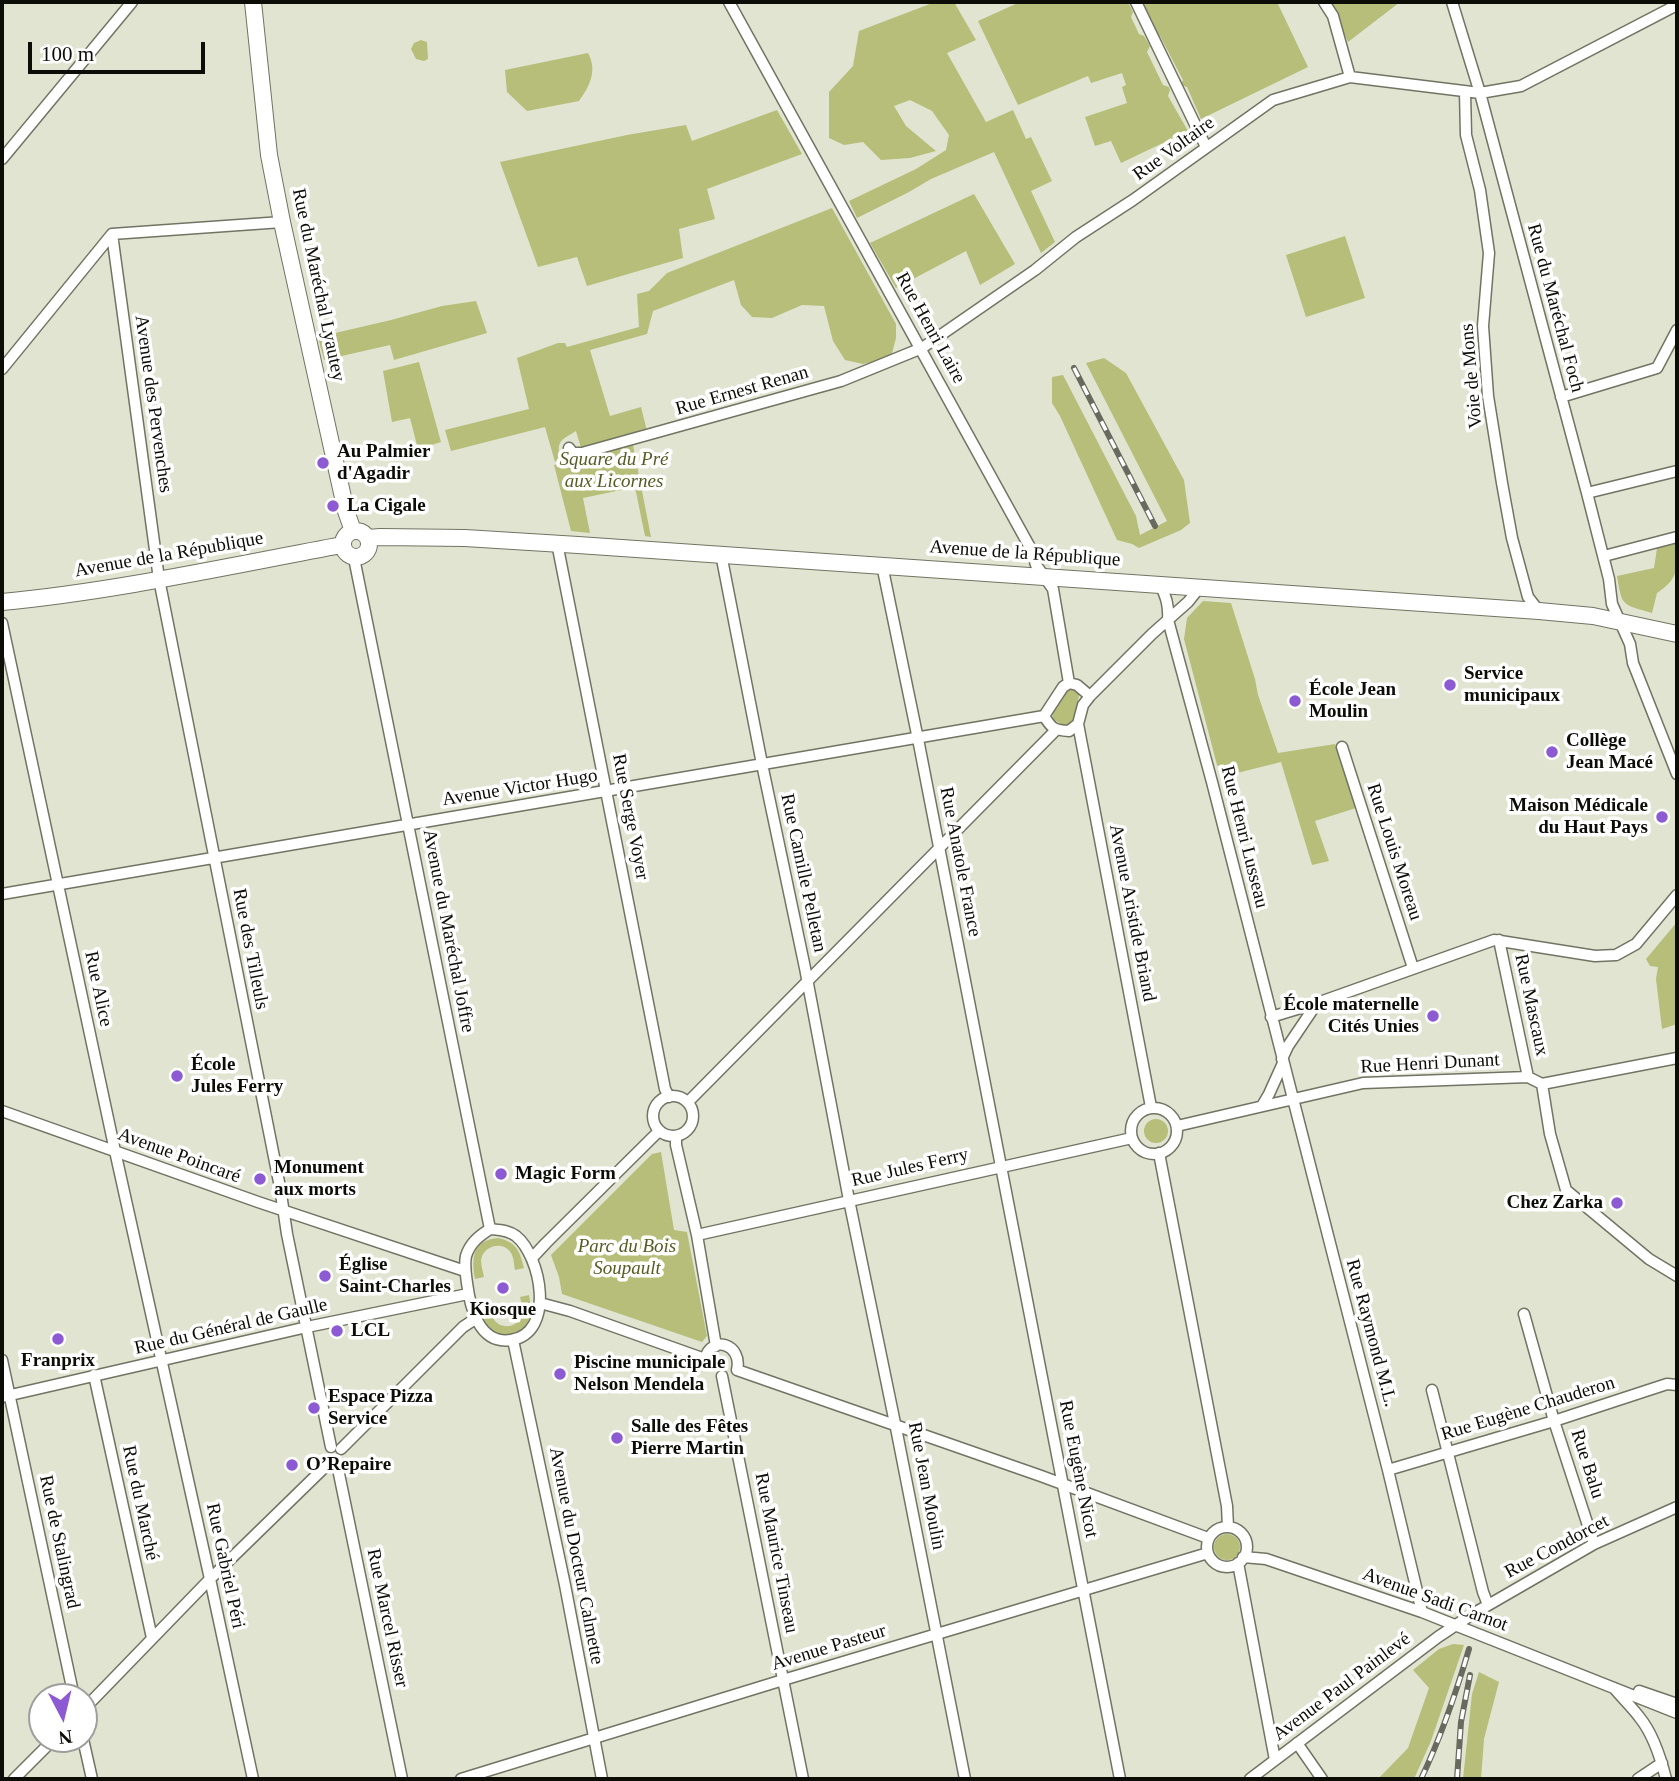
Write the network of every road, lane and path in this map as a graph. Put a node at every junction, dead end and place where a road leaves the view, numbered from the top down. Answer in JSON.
{"nodes":[{"id":1,"x":132,"y":2,"type":"edge"},
{"id":2,"x":253,"y":2,"type":"edge"},
{"id":3,"x":729,"y":2,"type":"edge"},
{"id":4,"x":1136,"y":2,"type":"edge"},
{"id":5,"x":1324,"y":2,"type":"edge"},
{"id":6,"x":1452,"y":2,"type":"edge"},
{"id":7,"x":1677,"y":5,"type":"edge"},
{"id":8,"x":1350,"y":77,"type":"junction"},
{"id":9,"x":1465,"y":92,"type":"junction"},
{"id":10,"x":1480,"y":93,"type":"junction"},
{"id":11,"x":1206,"y":147,"type":"junction"},
{"id":12,"x":2,"y":159,"type":"edge"},
{"id":13,"x":282,"y":222,"type":"junction"},
{"id":14,"x":112,"y":234,"type":"junction"},
{"id":15,"x":1677,"y":330,"type":"edge"},
{"id":16,"x":922,"y":348,"type":"junction"},
{"id":17,"x":2,"y":369,"type":"edge"},
{"id":18,"x":1561,"y":397,"type":"junction"},
{"id":19,"x":569,"y":448,"type":"dead end"},
{"id":20,"x":1677,"y":471,"type":"edge"},
{"id":21,"x":1587,"y":493,"type":"junction"},
{"id":22,"x":361,"y":535,"type":"junction"},
{"id":23,"x":1677,"y":537,"type":"edge"},
{"id":24,"x":557,"y":544,"type":"junction"},
{"id":25,"x":342,"y":545,"type":"junction"},
{"id":26,"x":721,"y":554,"type":"junction"},
{"id":27,"x":1604,"y":556,"type":"junction"},
{"id":28,"x":354,"y":558,"type":"junction"},
{"id":29,"x":882,"y":565,"type":"junction"},
{"id":30,"x":1045,"y":577,"type":"junction"},
{"id":31,"x":159,"y":579,"type":"junction"},
{"id":32,"x":1160,"y":584,"type":"junction"},
{"id":33,"x":1200,"y":587,"type":"junction"},
{"id":34,"x":2,"y":603,"type":"edge"},
{"id":35,"x":1539,"y":611,"type":"junction"},
{"id":36,"x":1168,"y":620,"type":"junction"},
{"id":37,"x":2,"y":623,"type":"edge"},
{"id":38,"x":1622,"y":624,"type":"junction"},
{"id":39,"x":1677,"y":634,"type":"edge"},
{"id":40,"x":1069,"y":683,"type":"junction"},
{"id":41,"x":1090,"y":696,"type":"junction"},
{"id":42,"x":1044,"y":716,"type":"junction"},
{"id":43,"x":1078,"y":724,"type":"junction"},
{"id":44,"x":1056,"y":730,"type":"junction"},
{"id":45,"x":918,"y":738,"type":"junction"},
{"id":46,"x":1342,"y":747,"type":"dead end"},
{"id":47,"x":762,"y":764,"type":"junction"},
{"id":48,"x":1677,"y":774,"type":"edge"},
{"id":49,"x":607,"y":791,"type":"junction"},
{"id":50,"x":409,"y":824,"type":"junction"},
{"id":51,"x":939,"y":849,"type":"junction"},
{"id":52,"x":214,"y":858,"type":"junction"},
{"id":53,"x":57,"y":885,"type":"junction"},
{"id":54,"x":2,"y":894,"type":"edge"},
{"id":55,"x":1677,"y":895,"type":"edge"},
{"id":56,"x":1499,"y":940,"type":"junction"},
{"id":57,"x":1413,"y":968,"type":"junction"},
{"id":58,"x":808,"y":982,"type":"junction"},
{"id":59,"x":1317,"y":1003,"type":"junction"},
{"id":60,"x":1271,"y":1017,"type":"junction"},
{"id":61,"x":1677,"y":1058,"type":"edge"},
{"id":62,"x":1282,"y":1061,"type":"junction"},
{"id":63,"x":1528,"y":1077,"type":"junction"},
{"id":64,"x":1542,"y":1084,"type":"junction"},
{"id":65,"x":669,"y":1097,"type":"junction"},
{"id":66,"x":1293,"y":1098,"type":"junction"},
{"id":67,"x":688,"y":1102,"type":"junction"},
{"id":68,"x":1262,"y":1105,"type":"junction"},
{"id":69,"x":1151,"y":1107,"type":"junction"},
{"id":70,"x":2,"y":1111,"type":"edge"},
{"id":71,"x":1177,"y":1126,"type":"junction"},
{"id":72,"x":659,"y":1131,"type":"junction"},
{"id":73,"x":676,"y":1136,"type":"junction"},
{"id":74,"x":1132,"y":1138,"type":"junction"},
{"id":75,"x":115,"y":1151,"type":"junction"},
{"id":76,"x":1159,"y":1153,"type":"junction"},
{"id":77,"x":1001,"y":1166,"type":"junction"},
{"id":78,"x":849,"y":1200,"type":"junction"},
{"id":79,"x":284,"y":1211,"type":"junction"},
{"id":80,"x":490,"y":1229,"type":"junction"},
{"id":81,"x":697,"y":1235,"type":"junction"},
{"id":82,"x":533,"y":1258,"type":"junction"},
{"id":83,"x":465,"y":1271,"type":"junction"},
{"id":84,"x":1677,"y":1276,"type":"edge"},
{"id":85,"x":468,"y":1294,"type":"junction"},
{"id":86,"x":540,"y":1303,"type":"junction"},
{"id":87,"x":1524,"y":1314,"type":"dead end"},
{"id":88,"x":475,"y":1319,"type":"junction"},
{"id":89,"x":307,"y":1327,"type":"junction"},
{"id":90,"x":513,"y":1340,"type":"junction"},
{"id":91,"x":716,"y":1346,"type":"junction"},
{"id":92,"x":2,"y":1360,"type":"edge"},
{"id":93,"x":162,"y":1361,"type":"junction"},
{"id":94,"x":712,"y":1368,"type":"junction"},
{"id":95,"x":737,"y":1370,"type":"junction"},
{"id":96,"x":94,"y":1376,"type":"junction"},
{"id":97,"x":1677,"y":1385,"type":"edge"},
{"id":98,"x":1432,"y":1390,"type":"dead end"},
{"id":99,"x":6,"y":1396,"type":"edge"},
{"id":100,"x":1554,"y":1421,"type":"junction"},
{"id":101,"x":896,"y":1425,"type":"junction"},
{"id":102,"x":336,"y":1448,"type":"junction"},
{"id":103,"x":1447,"y":1452,"type":"junction"},
{"id":104,"x":333,"y":1463,"type":"junction"},
{"id":105,"x":1388,"y":1470,"type":"junction"},
{"id":106,"x":1064,"y":1485,"type":"junction"},
{"id":107,"x":1677,"y":1507,"type":"edge"},
{"id":108,"x":1228,"y":1527,"type":"junction"},
{"id":109,"x":1208,"y":1538,"type":"junction"},
{"id":110,"x":1594,"y":1544,"type":"junction"},
{"id":111,"x":1208,"y":1553,"type":"junction"},
{"id":112,"x":1241,"y":1560,"type":"junction"},
{"id":113,"x":210,"y":1579,"type":"junction"},
{"id":114,"x":1083,"y":1590,"type":"junction"},
{"id":115,"x":1488,"y":1605,"type":"junction"},
{"id":116,"x":1422,"y":1612,"type":"junction"},
{"id":117,"x":1456,"y":1626,"type":"junction"},
{"id":118,"x":937,"y":1633,"type":"junction"},
{"id":119,"x":152,"y":1638,"type":"junction"},
{"id":120,"x":783,"y":1680,"type":"junction"},
{"id":121,"x":71,"y":1683,"type":"edge"},
{"id":122,"x":1612,"y":1686,"type":"junction"},
{"id":123,"x":98,"y":1694,"type":"edge"},
{"id":124,"x":1659,"y":1702,"type":"junction"},
{"id":125,"x":1677,"y":1704,"type":"edge"},
{"id":126,"x":1677,"y":1713,"type":"edge"},
{"id":127,"x":1641,"y":1719,"type":"junction"},
{"id":128,"x":594,"y":1739,"type":"junction"},
{"id":129,"x":1297,"y":1743,"type":"junction"},
{"id":130,"x":40,"y":1753,"type":"edge"},
{"id":131,"x":86,"y":1753,"type":"edge"},
{"id":132,"x":1275,"y":1760,"type":"junction"},
{"id":133,"x":1662,"y":1763,"type":"junction"},
{"id":134,"x":14,"y":1779,"type":"edge"},
{"id":135,"x":92,"y":1779,"type":"edge"},
{"id":136,"x":253,"y":1779,"type":"edge"},
{"id":137,"x":402,"y":1779,"type":"edge"},
{"id":138,"x":461,"y":1779,"type":"edge"},
{"id":139,"x":602,"y":1779,"type":"edge"},
{"id":140,"x":803,"y":1779,"type":"edge"},
{"id":141,"x":965,"y":1779,"type":"edge"},
{"id":142,"x":1120,"y":1779,"type":"edge"},
{"id":143,"x":1250,"y":1779,"type":"edge"},
{"id":144,"x":1322,"y":1779,"type":"edge"},
{"id":145,"x":1638,"y":1779,"type":"edge"},
{"id":146,"x":1666,"y":1779,"type":"edge"}],
"edges":[{"from":1,"to":12,"type":"street"},
{"from":2,"to":13,"type":"main road","name":"Rue du Maréchal Lyautey"},
{"from":3,"to":16,"type":"street","name":"Rue Henri Laire"},
{"from":4,"to":11,"type":"street"},
{"from":5,"to":8,"type":"street"},
{"from":6,"to":10,"type":"street","name":"Rue du Maréchal Foch"},
{"from":7,"to":10,"type":"street","name":"Rue Voltaire"},
{"from":8,"to":9,"type":"street","name":"Rue Voltaire"},
{"from":8,"to":11,"type":"street","name":"Rue Voltaire"},
{"from":9,"to":10,"type":"street","name":"Rue Voltaire"},
{"from":9,"to":35,"type":"street","name":"Voie de Mons"},
{"from":10,"to":18,"type":"street","name":"Rue du Maréchal Foch"},
{"from":11,"to":16,"type":"street","name":"Rue Voltaire"},
{"from":13,"to":14,"type":"street"},
{"from":13,"to":22,"type":"main road","name":"Rue du Maréchal Lyautey"},
{"from":14,"to":17,"type":"street"},
{"from":14,"to":31,"type":"street","name":"Avenue des Pervenches"},
{"from":15,"to":18,"type":"street"},
{"from":16,"to":19,"type":"street","name":"Rue Ernest Renan"},
{"from":16,"to":30,"type":"street","name":"Rue Henri Laire"},
{"from":18,"to":21,"type":"street","name":"Rue du Maréchal Foch"},
{"from":20,"to":21,"type":"street"},
{"from":21,"to":27,"type":"street","name":"Rue du Maréchal Foch"},
{"from":22,"to":24,"type":"main road","name":"Avenue de la République"},
{"from":22,"to":25,"type":"main road"},
{"from":22,"to":28,"type":"main road"},
{"from":23,"to":27,"type":"street"},
{"from":24,"to":26,"type":"main road","name":"Avenue de la République"},
{"from":24,"to":49,"type":"street","name":"Rue Serge Voyer"},
{"from":25,"to":28,"type":"main road"},
{"from":25,"to":31,"type":"main road","name":"Avenue de la République"},
{"from":26,"to":29,"type":"main road","name":"Avenue de la République"},
{"from":26,"to":47,"type":"street","name":"Rue Camille Pelletan"},
{"from":27,"to":38,"type":"street","name":"Rue du Maréchal Foch"},
{"from":28,"to":50,"type":"street","name":"Avenue du Maréchal Joffre"},
{"from":29,"to":30,"type":"main road","name":"Avenue de la République"},
{"from":29,"to":45,"type":"street","name":"Rue Anatole France"},
{"from":30,"to":32,"type":"main road","name":"Avenue de la République"},
{"from":30,"to":40,"type":"street","name":"Rue Henri Laire"},
{"from":31,"to":34,"type":"main road","name":"Avenue de la République"},
{"from":31,"to":52,"type":"street","name":"Rue des Tilleuls"},
{"from":32,"to":33,"type":"main road","name":"Avenue de la République"},
{"from":32,"to":36,"type":"street","name":"Rue Henri Lusseau"},
{"from":33,"to":35,"type":"main road","name":"Avenue de la République"},
{"from":33,"to":36,"type":"street"},
{"from":35,"to":38,"type":"main road","name":"Avenue de la République"},
{"from":36,"to":41,"type":"street"},
{"from":36,"to":60,"type":"street","name":"Rue Henri Lusseau"},
{"from":37,"to":53,"type":"street","name":"Rue Alice"},
{"from":38,"to":39,"type":"main road","name":"Avenue de la République"},
{"from":38,"to":48,"type":"street","name":"Rue du Maréchal Foch"},
{"from":40,"to":41,"type":"street"},
{"from":40,"to":42,"type":"street"},
{"from":41,"to":43,"type":"street"},
{"from":42,"to":44,"type":"street"},
{"from":42,"to":45,"type":"street","name":"Avenue Victor Hugo"},
{"from":43,"to":44,"type":"street"},
{"from":43,"to":69,"type":"street","name":"Avenue Aristide Briand"},
{"from":44,"to":51,"type":"street"},
{"from":45,"to":47,"type":"street","name":"Avenue Victor Hugo"},
{"from":45,"to":51,"type":"street","name":"Rue Anatole France"},
{"from":46,"to":57,"type":"street","name":"Rue Louis Moreau"},
{"from":47,"to":49,"type":"street","name":"Avenue Victor Hugo"},
{"from":47,"to":58,"type":"street","name":"Rue Camille Pelletan"},
{"from":49,"to":50,"type":"street","name":"Avenue Victor Hugo"},
{"from":49,"to":65,"type":"street","name":"Rue Serge Voyer"},
{"from":50,"to":52,"type":"street","name":"Avenue Victor Hugo"},
{"from":50,"to":80,"type":"street","name":"Avenue du Maréchal Joffre"},
{"from":51,"to":58,"type":"street"},
{"from":51,"to":77,"type":"street","name":"Rue Anatole France"},
{"from":52,"to":53,"type":"street","name":"Avenue Victor Hugo"},
{"from":52,"to":79,"type":"street","name":"Rue des Tilleuls"},
{"from":53,"to":54,"type":"street","name":"Avenue Victor Hugo"},
{"from":53,"to":75,"type":"street","name":"Rue Alice"},
{"from":55,"to":56,"type":"street"},
{"from":56,"to":57,"type":"street"},
{"from":56,"to":63,"type":"street","name":"Rue Mascaux"},
{"from":57,"to":59,"type":"street"},
{"from":58,"to":67,"type":"street"},
{"from":58,"to":78,"type":"street","name":"Rue Camille Pelletan"},
{"from":59,"to":60,"type":"street"},
{"from":59,"to":62,"type":"street"},
{"from":60,"to":62,"type":"street","name":"Rue Henri Lusseau"},
{"from":61,"to":64,"type":"street"},
{"from":62,"to":66,"type":"street","name":"Rue Raymond M.L."},
{"from":62,"to":68,"type":"street"},
{"from":63,"to":64,"type":"street"},
{"from":63,"to":66,"type":"street","name":"Rue Henri Dunant"},
{"from":64,"to":84,"type":"street"},
{"from":65,"to":67,"type":"street"},
{"from":65,"to":72,"type":"street"},
{"from":66,"to":68,"type":"street"},
{"from":66,"to":105,"type":"street","name":"Rue Raymond M.L."},
{"from":67,"to":73,"type":"street"},
{"from":68,"to":71,"type":"street"},
{"from":69,"to":71,"type":"street"},
{"from":69,"to":74,"type":"street"},
{"from":70,"to":75,"type":"street","name":"Avenue Poincaré"},
{"from":71,"to":76,"type":"street"},
{"from":72,"to":73,"type":"street"},
{"from":72,"to":82,"type":"street"},
{"from":73,"to":81,"type":"street"},
{"from":74,"to":76,"type":"street"},
{"from":74,"to":77,"type":"street","name":"Rue Jules Ferry"},
{"from":75,"to":79,"type":"street","name":"Avenue Poincaré"},
{"from":75,"to":93,"type":"street","name":"Rue Alice"},
{"from":76,"to":108,"type":"street"},
{"from":77,"to":78,"type":"street","name":"Rue Jules Ferry"},
{"from":77,"to":106,"type":"street","name":"Rue Eugène Nicot"},
{"from":78,"to":81,"type":"street","name":"Rue Jules Ferry"},
{"from":78,"to":101,"type":"street","name":"Rue Jean Moulin"},
{"from":79,"to":83,"type":"street","name":"Avenue Poincaré"},
{"from":79,"to":89,"type":"street","name":"Rue des Tilleuls"},
{"from":80,"to":82,"type":"street"},
{"from":80,"to":83,"type":"street"},
{"from":81,"to":91,"type":"street"},
{"from":82,"to":86,"type":"street"},
{"from":83,"to":85,"type":"street"},
{"from":85,"to":88,"type":"street"},
{"from":85,"to":89,"type":"street","name":"Rue du Général de Gaulle"},
{"from":86,"to":90,"type":"street"},
{"from":86,"to":94,"type":"street"},
{"from":87,"to":100,"type":"street","name":"Rue Balu"},
{"from":88,"to":90,"type":"street"},
{"from":88,"to":102,"type":"street"},
{"from":89,"to":93,"type":"street","name":"Rue du Général de Gaulle"},
{"from":89,"to":102,"type":"street"},
{"from":90,"to":128,"type":"street","name":"Avenue du Docteur Calmette"},
{"from":91,"to":94,"type":"street"},
{"from":91,"to":95,"type":"street"},
{"from":92,"to":99,"type":"street","name":"Rue de Stalingrad"},
{"from":93,"to":96,"type":"street","name":"Rue du Général de Gaulle"},
{"from":93,"to":113,"type":"street","name":"Rue Gabriel Péri"},
{"from":94,"to":95,"type":"street"},
{"from":94,"to":120,"type":"street","name":"Rue Maurice Tinseau"},
{"from":95,"to":101,"type":"street"},
{"from":96,"to":99,"type":"street","name":"Rue du Général de Gaulle"},
{"from":96,"to":119,"type":"street","name":"Rue du Marché"},
{"from":97,"to":100,"type":"street","name":"Rue Eugène Chauderon"},
{"from":98,"to":103,"type":"street"},
{"from":99,"to":121,"type":"street","name":"Rue de Stalingrad"},
{"from":100,"to":103,"type":"street","name":"Rue Eugène Chauderon"},
{"from":100,"to":110,"type":"street","name":"Rue Balu"},
{"from":101,"to":106,"type":"street"},
{"from":101,"to":118,"type":"street","name":"Rue Jean Moulin"},
{"from":102,"to":104,"type":"street"},
{"from":103,"to":105,"type":"street","name":"Rue Eugène Chauderon"},
{"from":103,"to":115,"type":"street"},
{"from":104,"to":113,"type":"street"},
{"from":104,"to":137,"type":"street","name":"Rue Marcel Risser"},
{"from":105,"to":116,"type":"street","name":"Rue Raymond M.L."},
{"from":106,"to":109,"type":"street"},
{"from":106,"to":114,"type":"street","name":"Rue Eugène Nicot"},
{"from":107,"to":110,"type":"street","name":"Rue Condorcet"},
{"from":108,"to":109,"type":"street"},
{"from":108,"to":112,"type":"street"},
{"from":109,"to":111,"type":"street"},
{"from":110,"to":115,"type":"street","name":"Rue Condorcet"},
{"from":111,"to":112,"type":"street"},
{"from":111,"to":114,"type":"street","name":"Avenue Pasteur"},
{"from":112,"to":116,"type":"street","name":"Avenue Sadi Carnot"},
{"from":112,"to":132,"type":"street"},
{"from":113,"to":119,"type":"street"},
{"from":113,"to":136,"type":"street","name":"Rue Gabriel Péri"},
{"from":114,"to":118,"type":"street","name":"Avenue Pasteur"},
{"from":114,"to":142,"type":"street","name":"Rue Eugène Nicot"},
{"from":115,"to":117,"type":"street","name":"Rue Condorcet"},
{"from":116,"to":117,"type":"street","name":"Avenue Sadi Carnot"},
{"from":117,"to":122,"type":"street","name":"Avenue Sadi Carnot"},
{"from":117,"to":129,"type":"street","name":"Avenue Paul Painlevé"},
{"from":118,"to":120,"type":"street","name":"Avenue Pasteur"},
{"from":118,"to":141,"type":"street","name":"Rue Jean Moulin"},
{"from":119,"to":123,"type":"street"},
{"from":120,"to":128,"type":"street","name":"Avenue Pasteur"},
{"from":120,"to":140,"type":"street","name":"Rue Maurice Tinseau"},
{"from":122,"to":124,"type":"street","name":"Avenue Sadi Carnot"},
{"from":122,"to":127,"type":"street"},
{"from":124,"to":125,"type":"street","name":"Avenue Sadi Carnot"},
{"from":124,"to":126,"type":"street","name":"Avenue Sadi Carnot"},
{"from":124,"to":127,"type":"street"},
{"from":127,"to":133,"type":"street"},
{"from":128,"to":138,"type":"street","name":"Avenue Pasteur"},
{"from":128,"to":139,"type":"street","name":"Avenue du Docteur Calmette"},
{"from":129,"to":132,"type":"street","name":"Avenue Paul Painlevé"},
{"from":129,"to":144,"type":"street"},
{"from":130,"to":134,"type":"street"},
{"from":131,"to":135,"type":"street"},
{"from":132,"to":143,"type":"street","name":"Avenue Paul Painlevé"},
{"from":133,"to":145,"type":"street"},
{"from":133,"to":146,"type":"street"}]}
